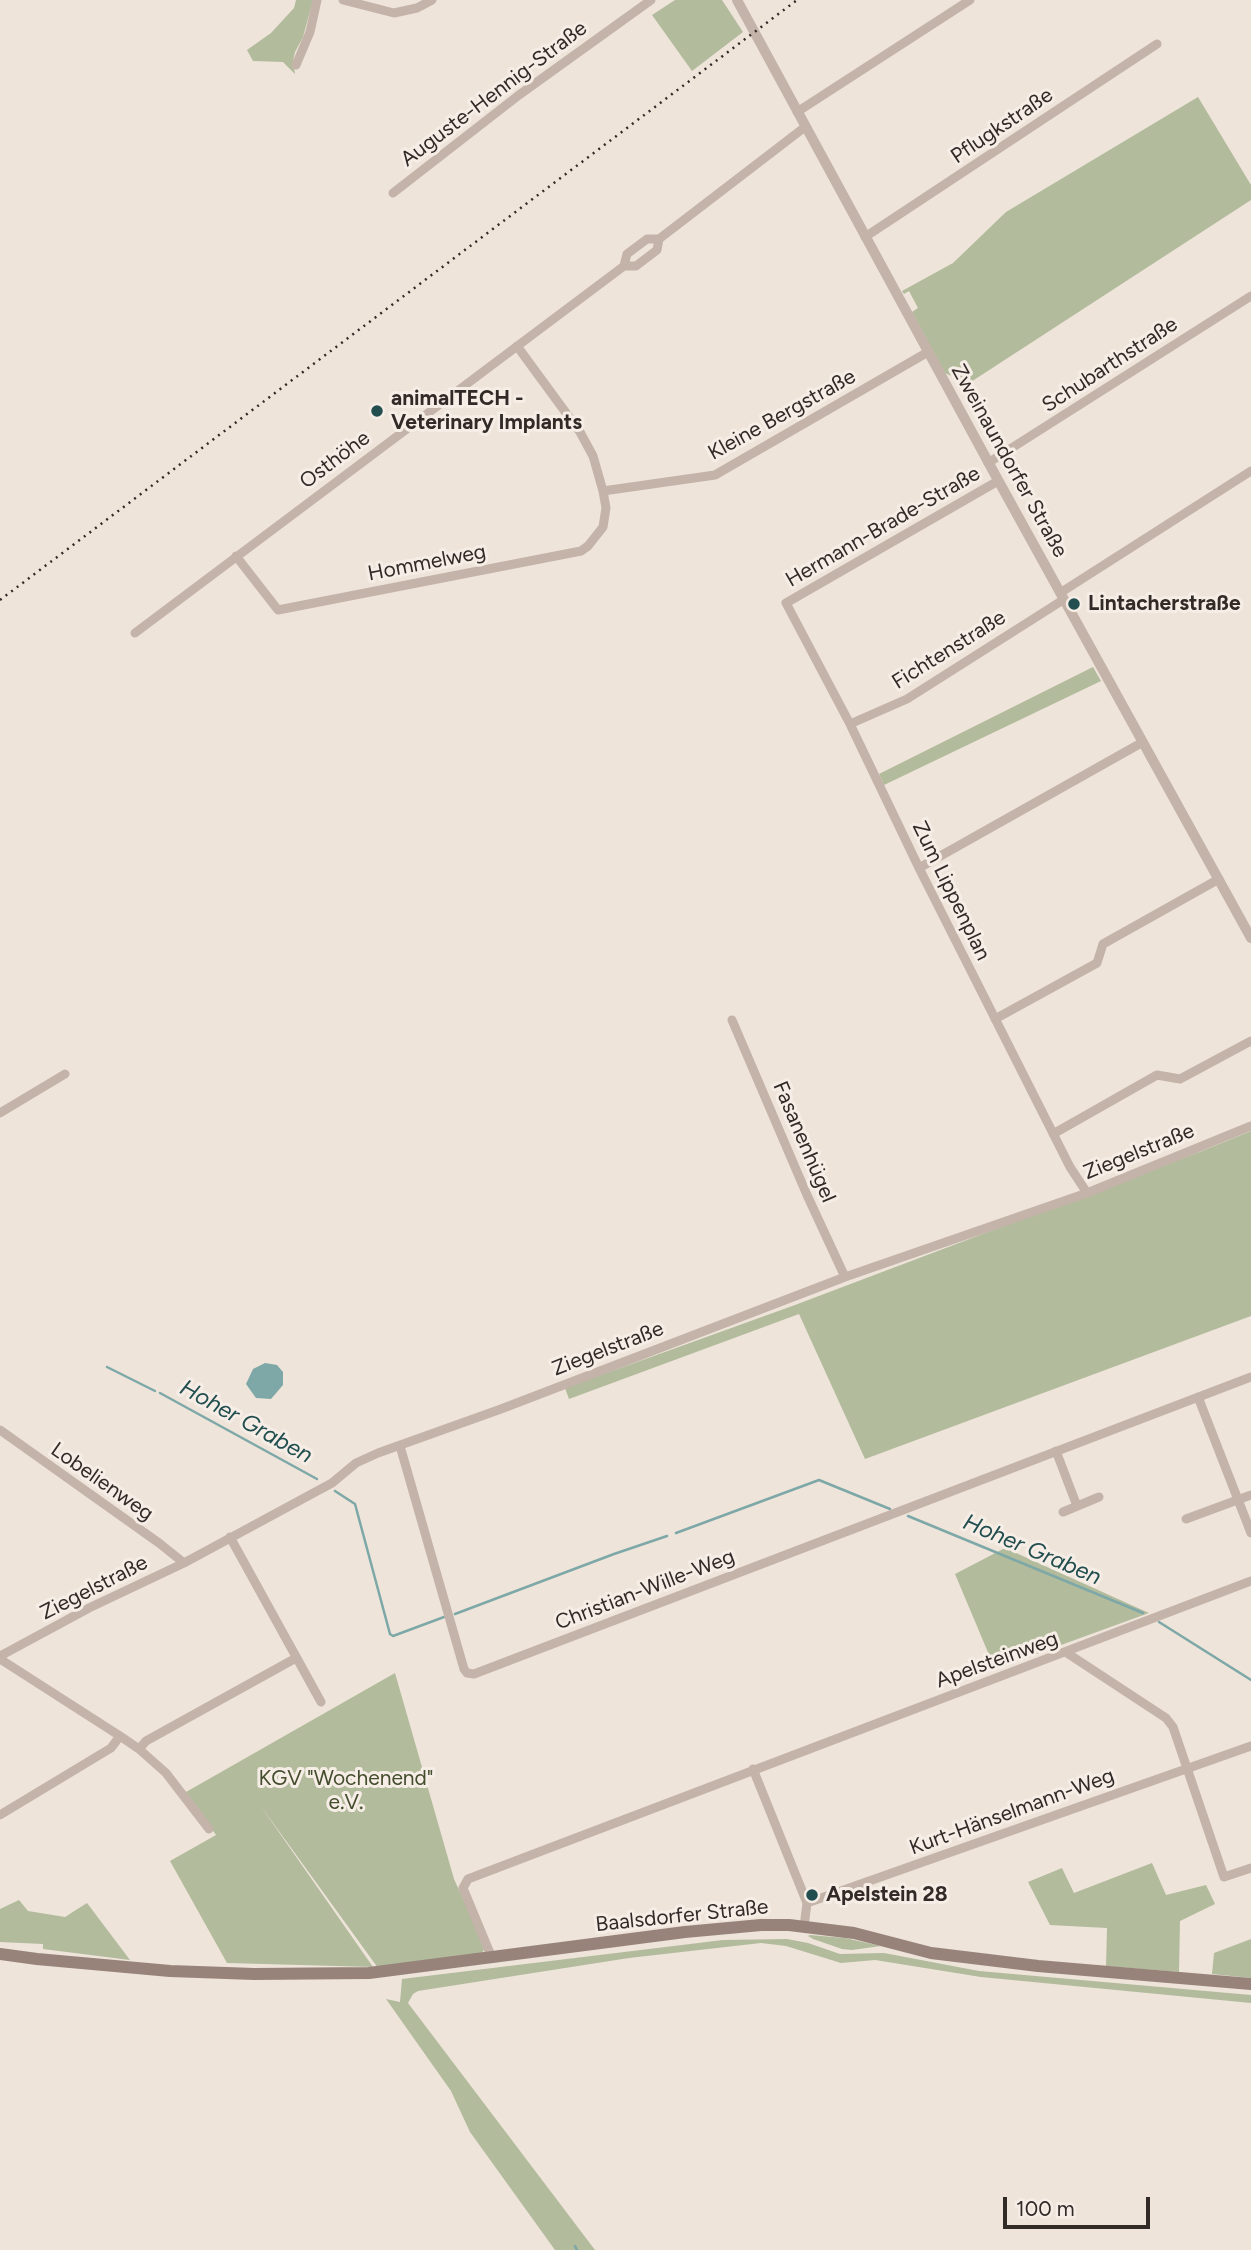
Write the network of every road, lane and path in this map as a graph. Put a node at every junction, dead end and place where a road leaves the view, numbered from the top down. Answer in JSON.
{"nodes":[{"id":1,"x":317,"y":0,"type":"edge"},
{"id":2,"x":342,"y":0,"type":"edge"},
{"id":3,"x":432,"y":0,"type":"edge"},
{"id":4,"x":651,"y":0,"type":"edge"},
{"id":5,"x":737,"y":0,"type":"edge"},
{"id":6,"x":970,"y":0,"type":"edge"},
{"id":7,"x":1157,"y":44,"type":"dead end"},
{"id":8,"x":296,"y":65,"type":"dead end"},
{"id":9,"x":797,"y":112,"type":"junction"},
{"id":10,"x":805,"y":127,"type":"junction"},
{"id":11,"x":393,"y":193,"type":"dead end"},
{"id":12,"x":865,"y":237,"type":"junction"},
{"id":13,"x":659,"y":239,"type":"junction"},
{"id":14,"x":624,"y":266,"type":"junction"},
{"id":15,"x":1251,"y":296,"type":"edge"},
{"id":16,"x":517,"y":346,"type":"junction"},
{"id":17,"x":928,"y":352,"type":"junction"},
{"id":18,"x":988,"y":463,"type":"junction"},
{"id":19,"x":1251,"y":471,"type":"edge"},
{"id":20,"x":998,"y":481,"type":"junction"},
{"id":21,"x":603,"y":491,"type":"junction"},
{"id":22,"x":236,"y":556,"type":"junction"},
{"id":23,"x":1062,"y":596,"type":"junction"},
{"id":24,"x":786,"y":603,"type":"joint"},
{"id":25,"x":135,"y":633,"type":"dead end"},
{"id":26,"x":850,"y":724,"type":"junction"},
{"id":27,"x":1143,"y":742,"type":"junction"},
{"id":28,"x":919,"y":868,"type":"junction"},
{"id":29,"x":1219,"y":879,"type":"junction"},
{"id":30,"x":1251,"y":938,"type":"edge"},
{"id":31,"x":732,"y":1020,"type":"dead end"},
{"id":32,"x":995,"y":1020,"type":"junction"},
{"id":33,"x":1251,"y":1041,"type":"edge"},
{"id":34,"x":65,"y":1074,"type":"dead end"},
{"id":35,"x":0,"y":1113,"type":"edge"},
{"id":36,"x":1251,"y":1125,"type":"edge"},
{"id":37,"x":1053,"y":1134,"type":"junction"},
{"id":38,"x":1087,"y":1192,"type":"junction"},
{"id":39,"x":845,"y":1277,"type":"junction"},
{"id":40,"x":1251,"y":1377,"type":"edge"},
{"id":41,"x":1198,"y":1397,"type":"junction"},
{"id":42,"x":0,"y":1430,"type":"edge"},
{"id":43,"x":400,"y":1446,"type":"junction"},
{"id":44,"x":1056,"y":1451,"type":"junction"},
{"id":45,"x":1251,"y":1495,"type":"edge"},
{"id":46,"x":1099,"y":1497,"type":"dead end"},
{"id":47,"x":1238,"y":1500,"type":"junction"},
{"id":48,"x":1077,"y":1506,"type":"junction"},
{"id":49,"x":1063,"y":1512,"type":"dead end"},
{"id":50,"x":1186,"y":1519,"type":"dead end"},
{"id":51,"x":1251,"y":1533,"type":"edge"},
{"id":52,"x":230,"y":1537,"type":"junction"},
{"id":53,"x":184,"y":1563,"type":"junction"},
{"id":54,"x":1251,"y":1581,"type":"edge"},
{"id":55,"x":1066,"y":1653,"type":"junction"},
{"id":56,"x":0,"y":1657,"type":"edge"},
{"id":57,"x":296,"y":1658,"type":"junction"},
{"id":58,"x":321,"y":1702,"type":"dead end"},
{"id":59,"x":120,"y":1737,"type":"junction"},
{"id":60,"x":1251,"y":1745,"type":"edge"},
{"id":61,"x":139,"y":1749,"type":"junction"},
{"id":62,"x":1186,"y":1768,"type":"junction"},
{"id":63,"x":753,"y":1769,"type":"junction"},
{"id":64,"x":0,"y":1815,"type":"edge"},
{"id":65,"x":209,"y":1829,"type":"dead end"},
{"id":66,"x":1251,"y":1868,"type":"edge"},
{"id":67,"x":807,"y":1903,"type":"junction"},
{"id":68,"x":804,"y":1927,"type":"junction"},
{"id":69,"x":1,"y":1954,"type":"edge"},
{"id":70,"x":492,"y":1958,"type":"junction"},
{"id":71,"x":1251,"y":1984,"type":"edge"}],
"edges":[{"from":1,"to":8,"type":"street"},
{"from":2,"to":3,"type":"street"},
{"from":4,"to":11,"type":"street","name":"Auguste-Hennig-Straße"},
{"from":5,"to":9,"type":"street","name":"Zweinaundorfer Straße"},
{"from":6,"to":9,"type":"street"},
{"from":7,"to":12,"type":"street","name":"Pflugkstraße"},
{"from":9,"to":10,"type":"street","name":"Zweinaundorfer Straße"},
{"from":10,"to":12,"type":"street","name":"Zweinaundorfer Straße"},
{"from":10,"to":13,"type":"street","name":"Osthöhe"},
{"from":12,"to":17,"type":"street","name":"Zweinaundorfer Straße"},
{"from":13,"to":14,"type":"street","name":"Osthöhe"},
{"from":13,"to":14,"type":"street","name":"Osthöhe"},
{"from":14,"to":16,"type":"street","name":"Osthöhe"},
{"from":15,"to":18,"type":"street","name":"Schubarthstraße"},
{"from":16,"to":21,"type":"street"},
{"from":16,"to":22,"type":"street","name":"Osthöhe"},
{"from":17,"to":18,"type":"street","name":"Zweinaundorfer Straße"},
{"from":17,"to":21,"type":"street","name":"Kleine Bergstraße"},
{"from":18,"to":20,"type":"street","name":"Zweinaundorfer Straße"},
{"from":19,"to":23,"type":"street","name":"Fichtenstraße"},
{"from":20,"to":23,"type":"street","name":"Zweinaundorfer Straße"},
{"from":20,"to":24,"type":"street","name":"Hermann-Brade-Straße"},
{"from":21,"to":22,"type":"street","name":"Hommelweg"},
{"from":22,"to":25,"type":"street","name":"Osthöhe"},
{"from":23,"to":26,"type":"street","name":"Fichtenstraße"},
{"from":23,"to":27,"type":"street","name":"Zweinaundorfer Straße"},
{"from":24,"to":26,"type":"street","name":"Zum Lippenplan"},
{"from":26,"to":28,"type":"street","name":"Zum Lippenplan"},
{"from":27,"to":28,"type":"street"},
{"from":27,"to":29,"type":"street","name":"Zweinaundorfer Straße"},
{"from":28,"to":32,"type":"street","name":"Zum Lippenplan"},
{"from":29,"to":30,"type":"street","name":"Zweinaundorfer Straße"},
{"from":29,"to":32,"type":"street"},
{"from":31,"to":39,"type":"street","name":"Fasanenhügel"},
{"from":32,"to":37,"type":"street","name":"Zum Lippenplan"},
{"from":33,"to":37,"type":"street"},
{"from":34,"to":35,"type":"street"},
{"from":36,"to":38,"type":"street","name":"Ziegelstraße"},
{"from":37,"to":38,"type":"street","name":"Zum Lippenplan"},
{"from":38,"to":39,"type":"street","name":"Ziegelstraße"},
{"from":39,"to":43,"type":"street","name":"Ziegelstraße"},
{"from":40,"to":41,"type":"street","name":"Christian-Wille-Weg"},
{"from":41,"to":44,"type":"street","name":"Christian-Wille-Weg"},
{"from":41,"to":47,"type":"street"},
{"from":42,"to":53,"type":"street","name":"Lobelienweg"},
{"from":43,"to":44,"type":"street","name":"Christian-Wille-Weg"},
{"from":43,"to":52,"type":"street","name":"Ziegelstraße"},
{"from":44,"to":48,"type":"street"},
{"from":45,"to":47,"type":"street"},
{"from":46,"to":48,"type":"street"},
{"from":47,"to":50,"type":"street"},
{"from":47,"to":51,"type":"street"},
{"from":48,"to":49,"type":"street"},
{"from":52,"to":53,"type":"street","name":"Ziegelstraße"},
{"from":52,"to":57,"type":"street"},
{"from":53,"to":56,"type":"street","name":"Ziegelstraße"},
{"from":54,"to":55,"type":"street","name":"Apelsteinweg"},
{"from":55,"to":62,"type":"street"},
{"from":55,"to":63,"type":"street","name":"Apelsteinweg"},
{"from":56,"to":59,"type":"street"},
{"from":57,"to":58,"type":"street"},
{"from":57,"to":61,"type":"street"},
{"from":59,"to":61,"type":"street"},
{"from":59,"to":64,"type":"street"},
{"from":60,"to":62,"type":"street","name":"Kurt-Hänselmann-Weg"},
{"from":61,"to":65,"type":"street"},
{"from":62,"to":66,"type":"street"},
{"from":62,"to":67,"type":"street","name":"Kurt-Hänselmann-Weg"},
{"from":63,"to":67,"type":"street"},
{"from":63,"to":70,"type":"street","name":"Apelsteinweg"},
{"from":67,"to":68,"type":"street"},
{"from":68,"to":70,"type":"main road","name":"Baalsdorfer Straße"},
{"from":68,"to":71,"type":"main road","name":"Baalsdorfer Straße"},
{"from":69,"to":70,"type":"main road","name":"Baalsdorfer Straße"}]}
